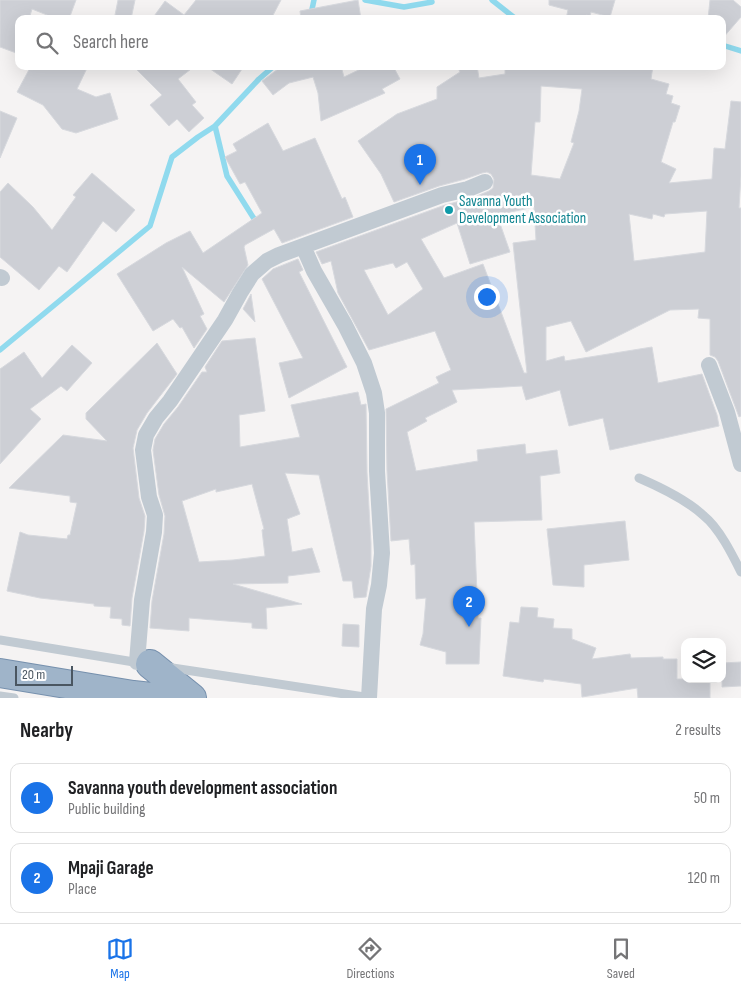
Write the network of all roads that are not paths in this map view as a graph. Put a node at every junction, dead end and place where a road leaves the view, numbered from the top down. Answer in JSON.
{"nodes":[{"id":1,"x":485,"y":182,"type":"dead end"},
{"id":2,"x":303,"y":246,"type":"junction"},
{"id":3,"x":709,"y":365,"type":"dead end"},
{"id":4,"x":741,"y":464,"type":"edge"},
{"id":5,"x":639,"y":478,"type":"dead end"},
{"id":6,"x":741,"y":572,"type":"edge"},
{"id":7,"x":0,"y":640,"type":"edge"},
{"id":8,"x":144,"y":663,"type":"junction"},
{"id":9,"x":0,"y":673,"type":"edge"},
{"id":10,"x":0,"y":696,"type":"edge"},
{"id":11,"x":14,"y":698,"type":"edge"},
{"id":12,"x":160,"y":698,"type":"edge"},
{"id":13,"x":192,"y":698,"type":"edge"},
{"id":14,"x":369,"y":698,"type":"edge"}],
"edges":[{"from":1,"to":2,"type":"street"},
{"from":2,"to":8,"type":"street"},
{"from":2,"to":14,"type":"street"},
{"from":3,"to":4,"type":"street"},
{"from":5,"to":6,"type":"lane"},
{"from":7,"to":8,"type":"lane"},
{"from":8,"to":13,"type":"highway"},
{"from":8,"to":14,"type":"lane"},
{"from":9,"to":12,"type":"highway"},
{"from":10,"to":11,"type":"lane"}]}
